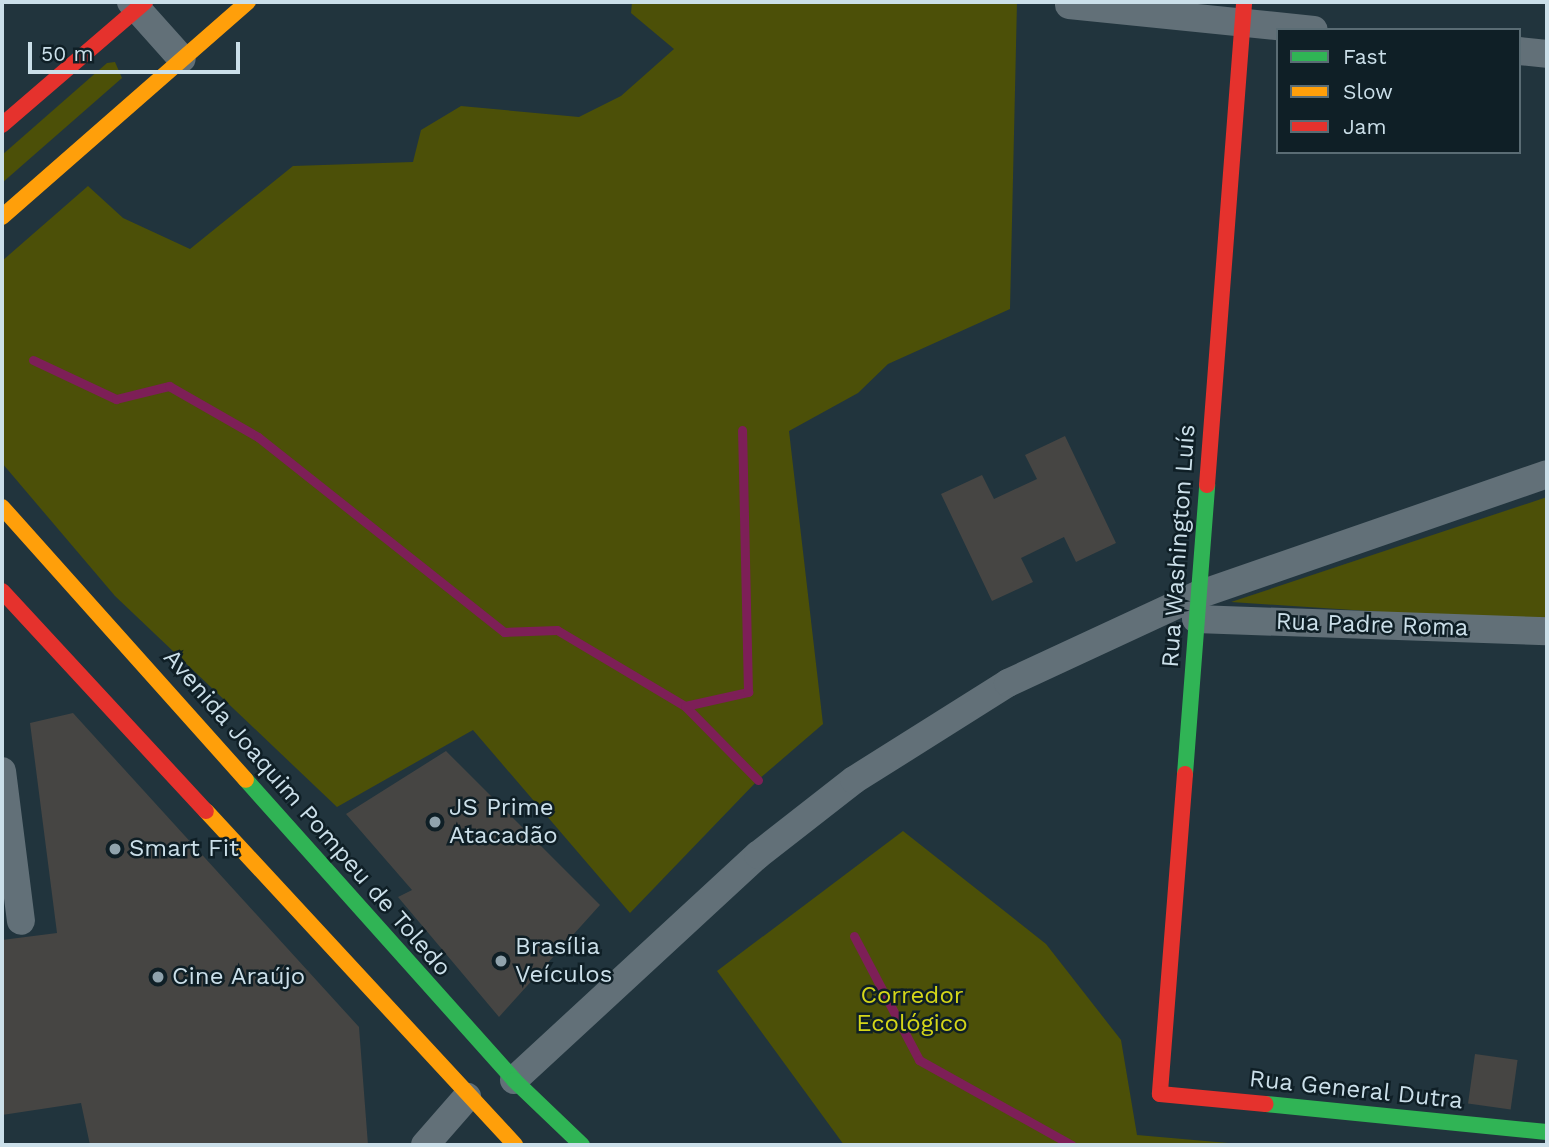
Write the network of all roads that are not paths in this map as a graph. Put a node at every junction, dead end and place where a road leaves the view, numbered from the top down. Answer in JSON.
{"nodes":[{"id":1,"x":248,"y":2,"type":"edge"},
{"id":2,"x":137,"y":4,"type":"edge"},
{"id":3,"x":1069,"y":5,"type":"dead end"},
{"id":4,"x":1243,"y":12,"type":"edge"},
{"id":5,"x":1306,"y":28,"type":"edge"},
{"id":6,"x":1521,"y":51,"type":"edge"},
{"id":7,"x":1547,"y":54,"type":"edge"},
{"id":8,"x":181,"y":60,"type":"junction"},
{"id":9,"x":2,"y":125,"type":"edge"},
{"id":10,"x":2,"y":217,"type":"edge"},
{"id":11,"x":1547,"y":474,"type":"edge"},
{"id":12,"x":2,"y":507,"type":"edge"},
{"id":13,"x":2,"y":591,"type":"edge"},
{"id":14,"x":1197,"y":607,"type":"junction"},
{"id":15,"x":1547,"y":631,"type":"edge"},
{"id":16,"x":2,"y":771,"type":"edge"},
{"id":17,"x":21,"y":921,"type":"dead end"},
{"id":18,"x":514,"y":1080,"type":"junction"},
{"id":19,"x":1160,"y":1094,"type":"joint"},
{"id":20,"x":467,"y":1097,"type":"junction"},
{"id":21,"x":1547,"y":1132,"type":"edge"},
{"id":22,"x":425,"y":1145,"type":"edge"},
{"id":23,"x":515,"y":1145,"type":"edge"},
{"id":24,"x":582,"y":1145,"type":"edge"}],
"edges":[{"from":1,"to":8,"type":"street"},
{"from":2,"to":8,"type":"street"},
{"from":2,"to":9,"type":"street"},
{"from":3,"to":4,"type":"street"},
{"from":4,"to":5,"type":"street"},
{"from":4,"to":14,"type":"street","name":"Rua Washington Luís"},
{"from":6,"to":7,"type":"street"},
{"from":8,"to":10,"type":"street"},
{"from":11,"to":14,"type":"street"},
{"from":12,"to":18,"type":"street","name":"Avenida Joaquim Pompeu de Toledo"},
{"from":13,"to":20,"type":"street"},
{"from":14,"to":15,"type":"street","name":"Rua Padre Roma"},
{"from":14,"to":18,"type":"street"},
{"from":14,"to":19,"type":"street","name":"Rua Washington Luís"},
{"from":16,"to":17,"type":"street"},
{"from":18,"to":24,"type":"street","name":"Avenida Joaquim Pompeu de Toledo"},
{"from":19,"to":21,"type":"street","name":"Rua General Dutra"},
{"from":20,"to":22,"type":"street"},
{"from":20,"to":23,"type":"street"}]}
